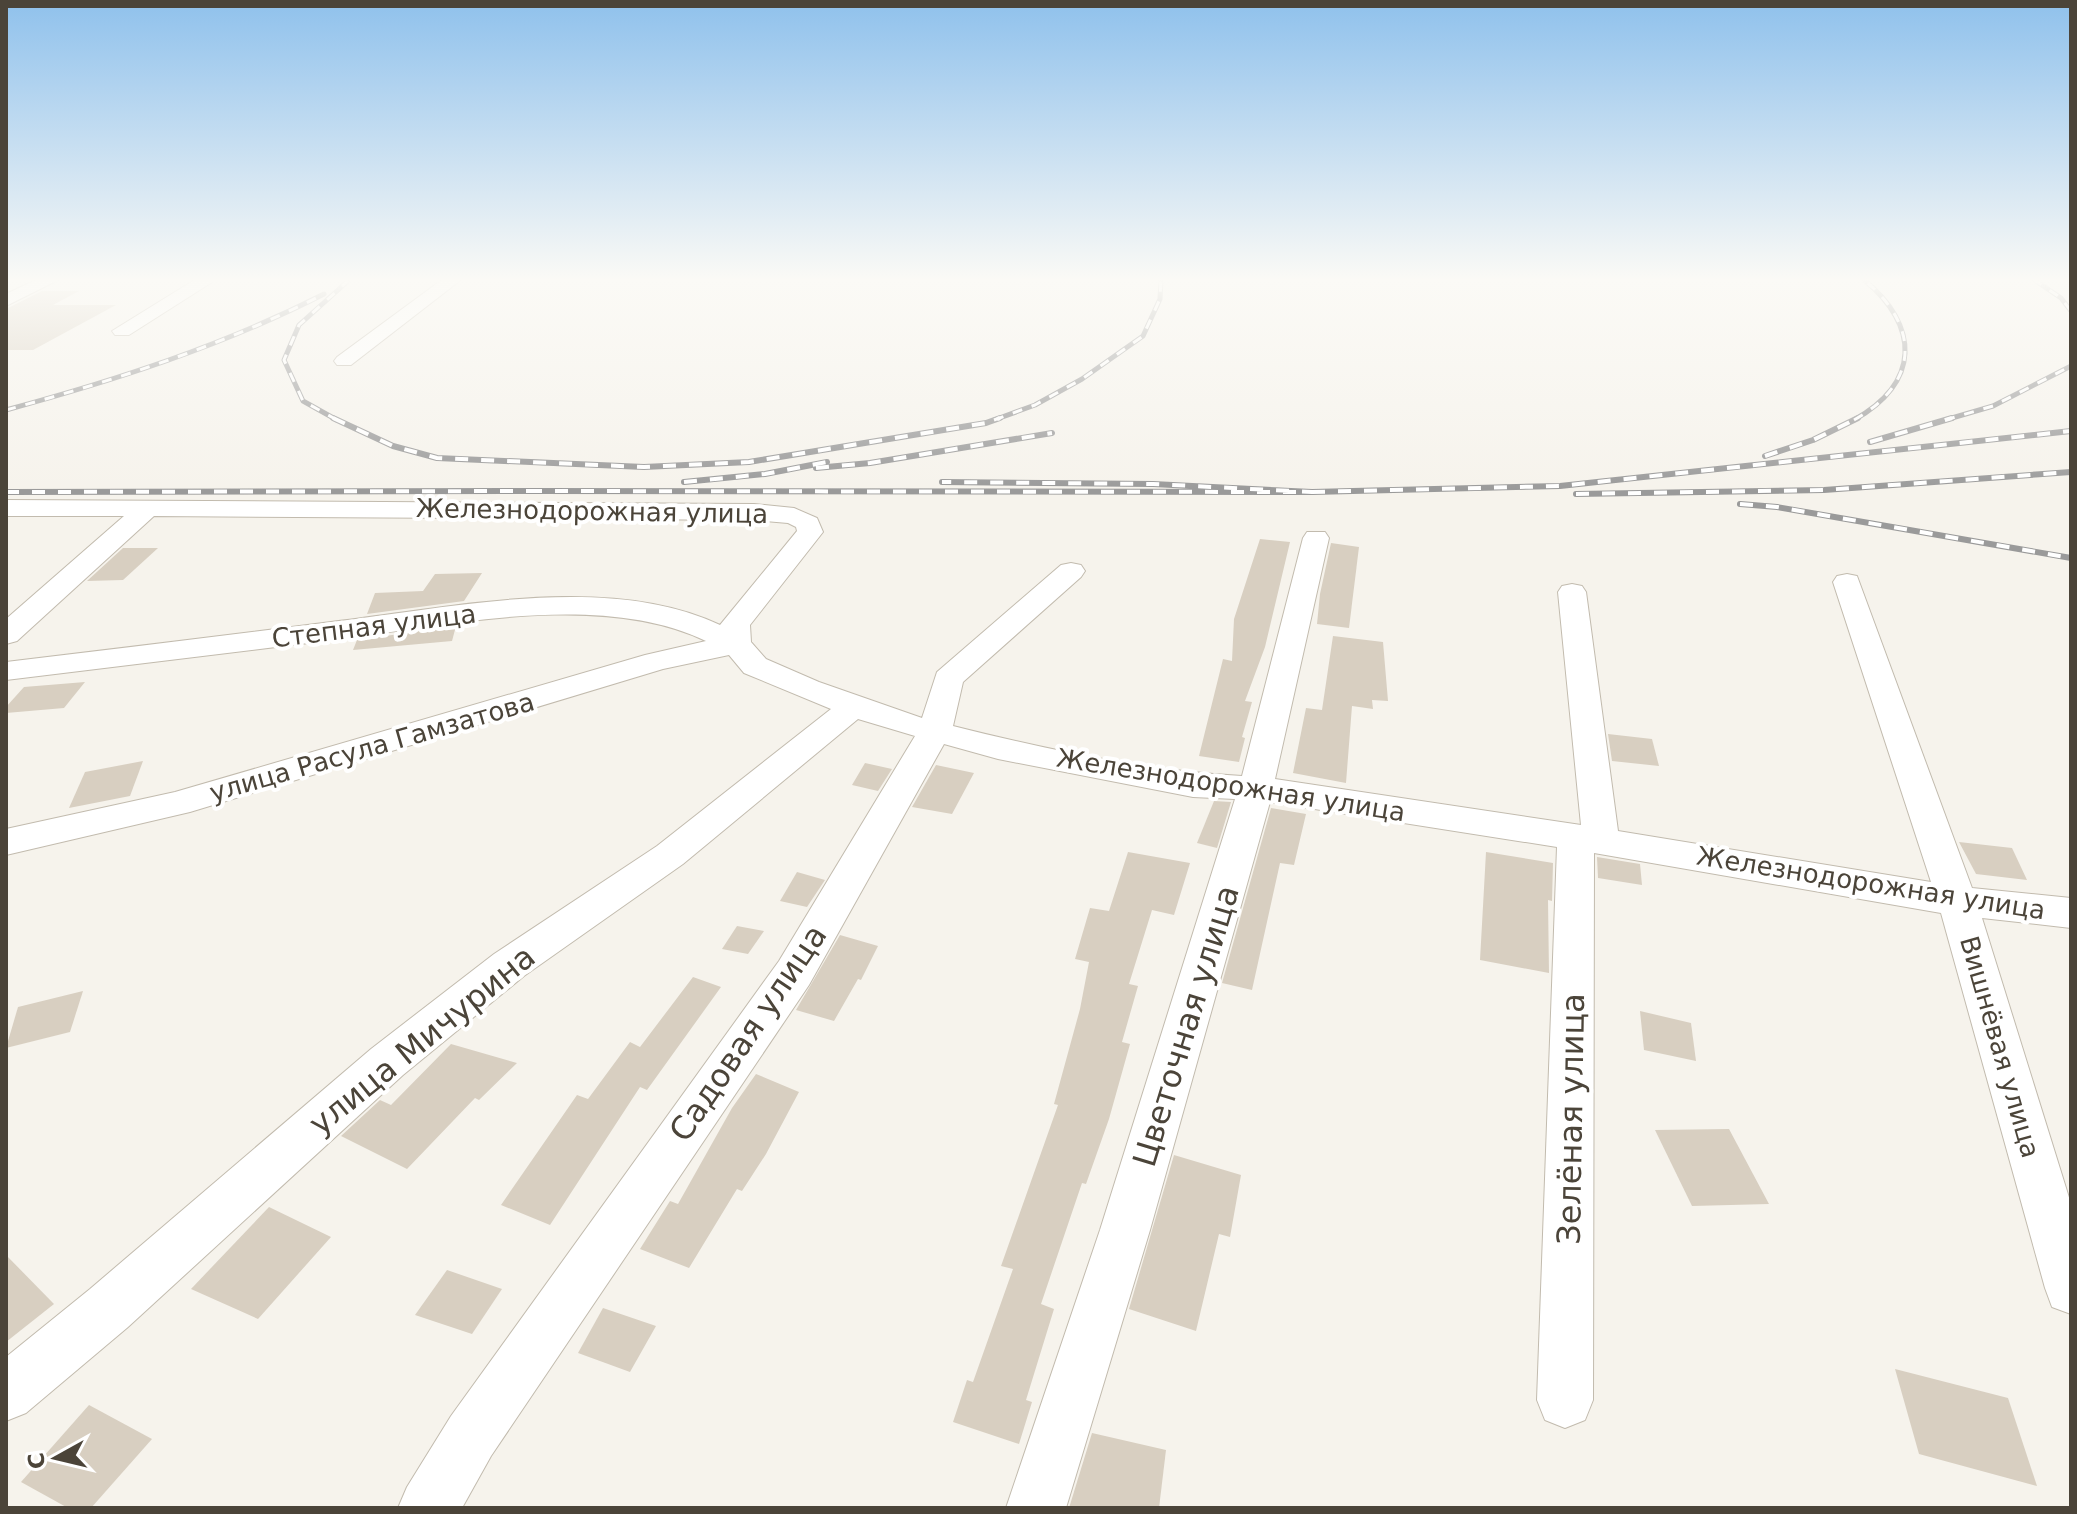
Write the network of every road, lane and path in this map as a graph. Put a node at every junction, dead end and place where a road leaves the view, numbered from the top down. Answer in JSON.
{"nodes":[{"id":1,"x":359,"y":350,"type":"edge"},
{"id":2,"x":344,"y":361,"type":"dead end"},
{"id":3,"x":6,"y":508,"type":"edge"},
{"id":4,"x":148,"y":508,"type":"junction"},
{"id":5,"x":1316,"y":538,"type":"dead end"},
{"id":6,"x":1071,"y":571,"type":"dead end"},
{"id":7,"x":1847,"y":582,"type":"dead end"},
{"id":8,"x":1572,"y":592,"type":"dead end"},
{"id":9,"x":6,"y":635,"type":"edge"},
{"id":10,"x":736,"y":644,"type":"junction"},
{"id":11,"x":6,"y":671,"type":"edge"},
{"id":12,"x":854,"y":706,"type":"junction"},
{"id":13,"x":935,"y":730,"type":"junction"},
{"id":14,"x":1256,"y":788,"type":"junction"},
{"id":15,"x":1589,"y":839,"type":"junction"},
{"id":16,"x":6,"y":842,"type":"edge"},
{"id":17,"x":1957,"y":901,"type":"junction"},
{"id":18,"x":2071,"y":913,"type":"edge"},
{"id":19,"x":2071,"y":1288,"type":"edge"},
{"id":20,"x":6,"y":1393,"type":"edge"},
{"id":21,"x":1565,"y":1400,"type":"dead end"},
{"id":22,"x":428,"y":1508,"type":"edge"},
{"id":23,"x":1036,"y":1508,"type":"edge"}],
"edges":[{"from":1,"to":2,"type":"street"},
{"from":3,"to":4,"type":"street","name":"Железнодорожная улица"},
{"from":4,"to":9,"type":"street"},
{"from":4,"to":10,"type":"street","name":"Железнодорожная улица"},
{"from":5,"to":14,"type":"street","name":"Цветочная улица"},
{"from":6,"to":13,"type":"street","name":"Садовая улица"},
{"from":7,"to":17,"type":"street","name":"Вишнёвая улица"},
{"from":8,"to":15,"type":"street","name":"Зелёная улица"},
{"from":10,"to":11,"type":"street","name":"Степная улица"},
{"from":10,"to":12,"type":"street","name":"Железнодорожная улица"},
{"from":10,"to":16,"type":"street","name":"улица Расула Гамзатова"},
{"from":12,"to":13,"type":"street","name":"Железнодорожная улица"},
{"from":12,"to":20,"type":"street","name":"улица Мичурина"},
{"from":13,"to":14,"type":"street","name":"Железнодорожная улица"},
{"from":13,"to":22,"type":"street","name":"Садовая улица"},
{"from":14,"to":15,"type":"street","name":"Железнодорожная улица"},
{"from":14,"to":23,"type":"street","name":"Цветочная улица"},
{"from":15,"to":17,"type":"street","name":"Железнодорожная улица"},
{"from":15,"to":21,"type":"street","name":"Зелёная улица"},
{"from":17,"to":18,"type":"street","name":"Железнодорожная улица"},
{"from":17,"to":19,"type":"street","name":"Вишнёвая улица"}]}
